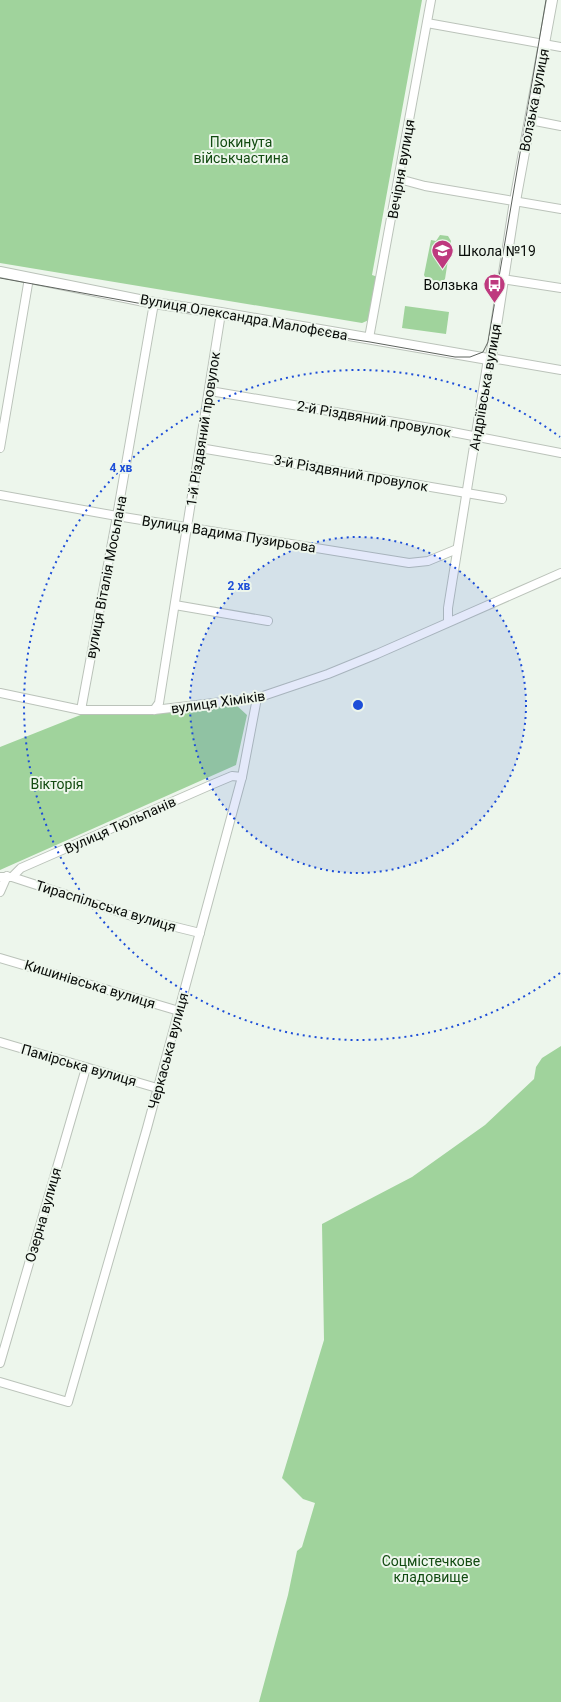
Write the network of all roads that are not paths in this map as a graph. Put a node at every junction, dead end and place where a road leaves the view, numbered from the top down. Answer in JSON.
{"nodes":[{"id":1,"x":431,"y":0,"type":"edge"},
{"id":2,"x":552,"y":0,"type":"edge"},
{"id":3,"x":428,"y":22,"type":"junction"},
{"id":4,"x":545,"y":44,"type":"junction"},
{"id":5,"x":561,"y":47,"type":"edge"},
{"id":6,"x":530,"y":120,"type":"junction"},
{"id":7,"x":561,"y":126,"type":"edge"},
{"id":8,"x":399,"y":179,"type":"junction"},
{"id":9,"x":515,"y":201,"type":"junction"},
{"id":10,"x":561,"y":209,"type":"edge"},
{"id":11,"x":0,"y":272,"type":"edge"},
{"id":12,"x":29,"y":278,"type":"junction"},
{"id":13,"x":502,"y":279,"type":"junction"},
{"id":14,"x":561,"y":288,"type":"edge"},
{"id":15,"x":154,"y":303,"type":"junction"},
{"id":16,"x":221,"y":313,"type":"junction"},
{"id":17,"x":369,"y":338,"type":"junction"},
{"id":18,"x":489,"y":358,"type":"junction"},
{"id":19,"x":561,"y":370,"type":"edge"},
{"id":20,"x":210,"y":391,"type":"junction"},
{"id":21,"x":476,"y":437,"type":"junction"},
{"id":22,"x":0,"y":448,"type":"edge"},
{"id":23,"x":200,"y":448,"type":"junction"},
{"id":24,"x":561,"y":453,"type":"edge"},
{"id":25,"x":466,"y":493,"type":"junction"},
{"id":26,"x":0,"y":495,"type":"edge"},
{"id":27,"x":502,"y":499,"type":"dead end"},
{"id":28,"x":117,"y":516,"type":"junction"},
{"id":29,"x":188,"y":526,"type":"junction"},
{"id":30,"x":457,"y":549,"type":"junction"},
{"id":31,"x":561,"y":573,"type":"edge"},
{"id":32,"x":175,"y":605,"type":"junction"},
{"id":33,"x":268,"y":622,"type":"dead end"},
{"id":34,"x":448,"y":622,"type":"junction"},
{"id":35,"x":0,"y":693,"type":"edge"},
{"id":36,"x":257,"y":698,"type":"junction"},
{"id":37,"x":81,"y":710,"type":"junction"},
{"id":38,"x":154,"y":710,"type":"junction"},
{"id":39,"x":242,"y":777,"type":"junction"},
{"id":40,"x":6,"y":877,"type":"edge"},
{"id":41,"x":0,"y":892,"type":"edge"},
{"id":42,"x":200,"y":933,"type":"junction"},
{"id":43,"x":0,"y":958,"type":"edge"},
{"id":44,"x":179,"y":1011,"type":"junction"},
{"id":45,"x":0,"y":1042,"type":"edge"},
{"id":46,"x":86,"y":1068,"type":"junction"},
{"id":47,"x":157,"y":1088,"type":"junction"},
{"id":48,"x":0,"y":1363,"type":"edge"},
{"id":49,"x":0,"y":1382,"type":"edge"}],
"edges":[{"from":1,"to":3,"type":"street","name":"Вечірня вулиця"},
{"from":2,"to":4,"type":"street","name":"Волзька вулиця"},
{"from":3,"to":4,"type":"street"},
{"from":3,"to":8,"type":"street","name":"Вечірня вулиця"},
{"from":4,"to":5,"type":"street"},
{"from":4,"to":6,"type":"street","name":"Волзька вулиця"},
{"from":6,"to":7,"type":"street"},
{"from":6,"to":9,"type":"street","name":"Волзька вулиця"},
{"from":8,"to":9,"type":"street"},
{"from":8,"to":17,"type":"street","name":"Вечірня вулиця"},
{"from":9,"to":10,"type":"street"},
{"from":9,"to":13,"type":"street","name":"Андріївська вулиця"},
{"from":11,"to":12,"type":"street","name":"Вулиця Олександра Малофєєва"},
{"from":12,"to":15,"type":"street","name":"Вулиця Олександра Малофєєва"},
{"from":12,"to":22,"type":"street"},
{"from":13,"to":14,"type":"street"},
{"from":13,"to":18,"type":"street","name":"Андріївська вулиця"},
{"from":15,"to":16,"type":"street","name":"Вулиця Олександра Малофєєва"},
{"from":15,"to":28,"type":"street","name":"вулиця Віталія Мосьпана"},
{"from":16,"to":17,"type":"street","name":"Вулиця Олександра Малофєєва"},
{"from":16,"to":20,"type":"street","name":"1-й Різдвяний провулок"},
{"from":17,"to":18,"type":"street","name":"Вулиця Олександра Малофєєва"},
{"from":18,"to":19,"type":"street","name":"Вулиця Олександра Малофєєва"},
{"from":18,"to":21,"type":"street","name":"Андріївська вулиця"},
{"from":20,"to":21,"type":"street","name":"2-й Різдвяний провулок"},
{"from":20,"to":23,"type":"street","name":"1-й Різдвяний провулок"},
{"from":21,"to":24,"type":"street","name":"2-й Різдвяний провулок"},
{"from":21,"to":25,"type":"street","name":"Андріївська вулиця"},
{"from":23,"to":25,"type":"street","name":"3-й Різдвяний провулок"},
{"from":23,"to":29,"type":"street","name":"1-й Різдвяний провулок"},
{"from":25,"to":27,"type":"street","name":"3-й Різдвяний провулок"},
{"from":25,"to":30,"type":"street","name":"Андріївська вулиця"},
{"from":26,"to":28,"type":"street","name":"Вулиця Вадима Пузирьова"},
{"from":28,"to":29,"type":"street","name":"Вулиця Вадима Пузирьова"},
{"from":28,"to":37,"type":"street","name":"вулиця Віталія Мосьпана"},
{"from":29,"to":30,"type":"street","name":"Вулиця Вадима Пузирьова"},
{"from":29,"to":32,"type":"street","name":"1-й Різдвяний провулок"},
{"from":30,"to":34,"type":"street","name":"Андріївська вулиця"},
{"from":31,"to":34,"type":"street","name":"вулиця Хіміків"},
{"from":32,"to":33,"type":"street"},
{"from":32,"to":38,"type":"street","name":"1-й Різдвяний провулок"},
{"from":34,"to":36,"type":"street","name":"вулиця Хіміків"},
{"from":35,"to":37,"type":"street","name":"вулиця Хіміків"},
{"from":36,"to":38,"type":"street","name":"вулиця Хіміків"},
{"from":36,"to":39,"type":"street","name":"Черкаська вулиця"},
{"from":37,"to":38,"type":"street","name":"вулиця Хіміків"},
{"from":39,"to":40,"type":"street","name":"Вулиця Тюльпанів"},
{"from":39,"to":42,"type":"street","name":"Черкаська вулиця"},
{"from":40,"to":41,"type":"street"},
{"from":40,"to":42,"type":"street","name":"Тираспільська вулиця"},
{"from":42,"to":44,"type":"street","name":"Черкаська вулиця"},
{"from":43,"to":44,"type":"street","name":"Кишинівська вулиця"},
{"from":44,"to":47,"type":"street","name":"Черкаська вулиця"},
{"from":45,"to":46,"type":"street","name":"Памірська вулиця"},
{"from":46,"to":47,"type":"street","name":"Памірська вулиця"},
{"from":46,"to":48,"type":"street","name":"Озерна вулиця"},
{"from":47,"to":49,"type":"street","name":"Черкаська вулиця"}]}
